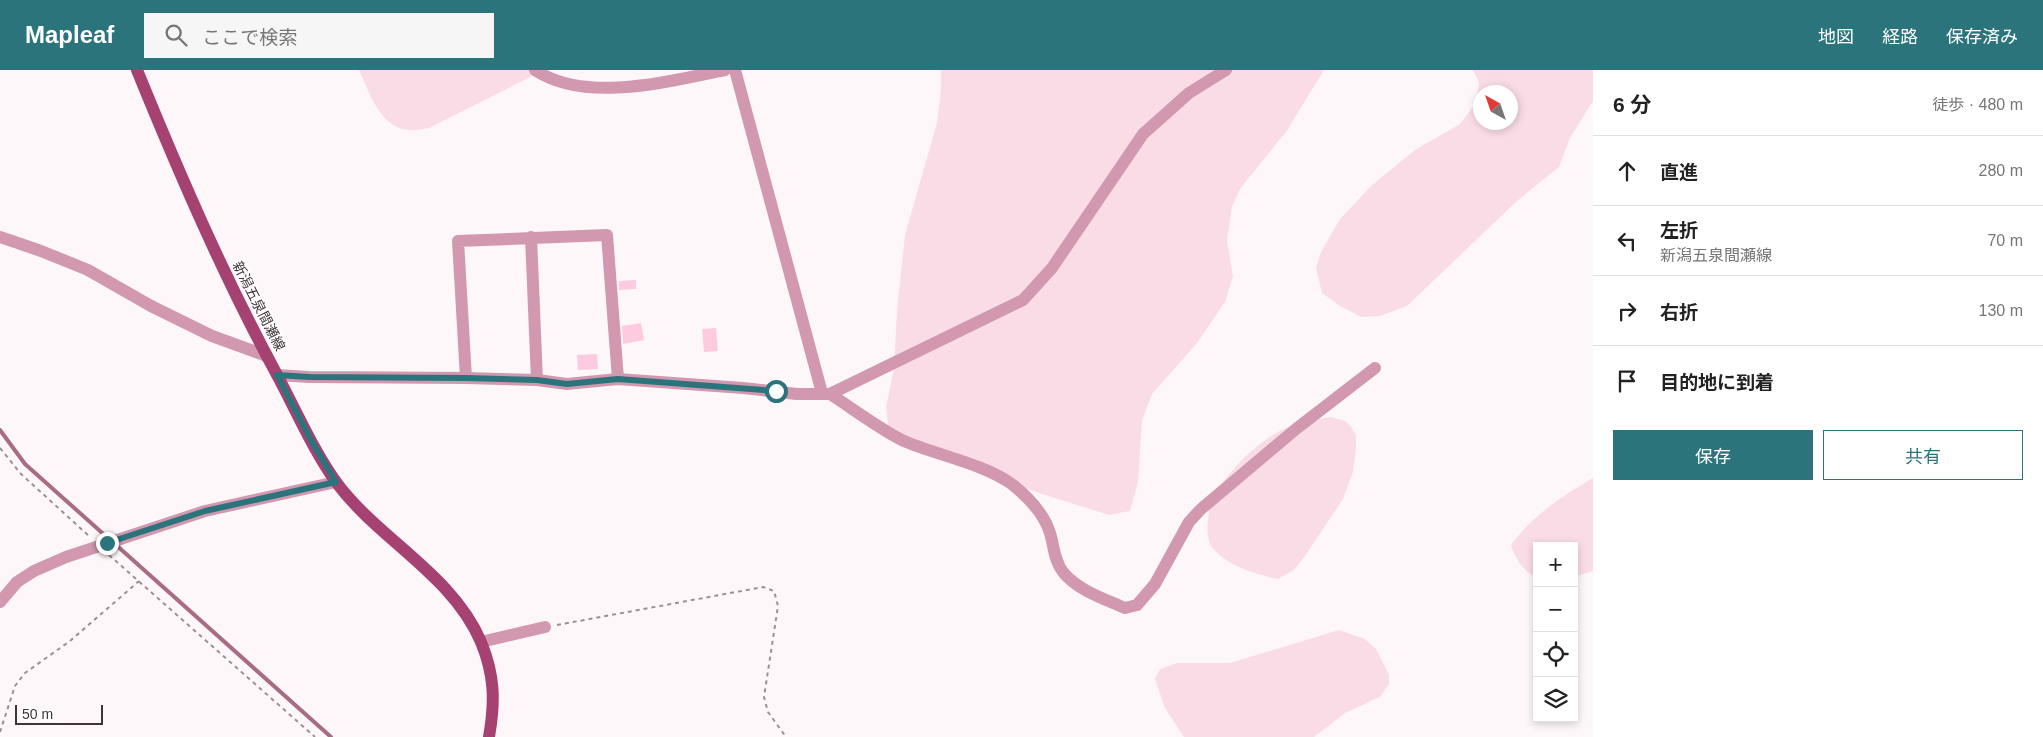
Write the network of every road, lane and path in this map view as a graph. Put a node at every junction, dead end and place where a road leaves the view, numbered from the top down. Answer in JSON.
{"nodes":[{"id":1,"x":137,"y":70,"type":"edge"},
{"id":2,"x":535,"y":70,"type":"edge"},
{"id":3,"x":725,"y":70,"type":"edge"},
{"id":4,"x":735,"y":70,"type":"edge"},
{"id":5,"x":1226,"y":70,"type":"edge"},
{"id":6,"x":0,"y":237,"type":"edge"},
{"id":7,"x":531,"y":237,"type":"junction"},
{"id":8,"x":267,"y":356,"type":"junction"},
{"id":9,"x":1375,"y":368,"type":"dead end"},
{"id":10,"x":277,"y":375,"type":"junction"},
{"id":11,"x":466,"y":378,"type":"junction"},
{"id":12,"x":618,"y":379,"type":"junction"},
{"id":13,"x":537,"y":380,"type":"junction"},
{"id":14,"x":826,"y":393,"type":"junction"},
{"id":15,"x":0,"y":448,"type":"edge"},
{"id":16,"x":336,"y":482,"type":"junction"},
{"id":17,"x":108,"y":543,"type":"junction"},
{"id":18,"x":139,"y":581,"type":"junction"},
{"id":19,"x":0,"y":602,"type":"edge"},
{"id":20,"x":545,"y":627,"type":"joint"},
{"id":21,"x":481,"y":642,"type":"junction"},
{"id":22,"x":0,"y":732,"type":"edge"},
{"id":23,"x":316,"y":737,"type":"edge"},
{"id":24,"x":489,"y":737,"type":"edge"},
{"id":25,"x":786,"y":737,"type":"edge"}],
"edges":[{"from":1,"to":8,"type":"main road","name":"新潟五泉間瀬線"},
{"from":2,"to":3,"type":"street"},
{"from":4,"to":14,"type":"street"},
{"from":5,"to":14,"type":"street"},
{"from":6,"to":8,"type":"street"},
{"from":7,"to":11,"type":"street"},
{"from":7,"to":12,"type":"street"},
{"from":7,"to":13,"type":"street"},
{"from":8,"to":10,"type":"main road","name":"新潟五泉間瀬線"},
{"from":9,"to":14,"type":"street"},
{"from":10,"to":11,"type":"street"},
{"from":10,"to":16,"type":"main road","name":"新潟五泉間瀬線"},
{"from":11,"to":13,"type":"street"},
{"from":12,"to":13,"type":"street"},
{"from":12,"to":14,"type":"street"},
{"from":15,"to":17,"type":"path"},
{"from":16,"to":17,"type":"street"},
{"from":16,"to":21,"type":"main road","name":"新潟五泉間瀬線"},
{"from":17,"to":18,"type":"path"},
{"from":17,"to":19,"type":"street"},
{"from":18,"to":22,"type":"path"},
{"from":18,"to":23,"type":"path"},
{"from":20,"to":21,"type":"street"},
{"from":20,"to":25,"type":"path"},
{"from":21,"to":24,"type":"main road","name":"新潟五泉間瀬線"}]}
